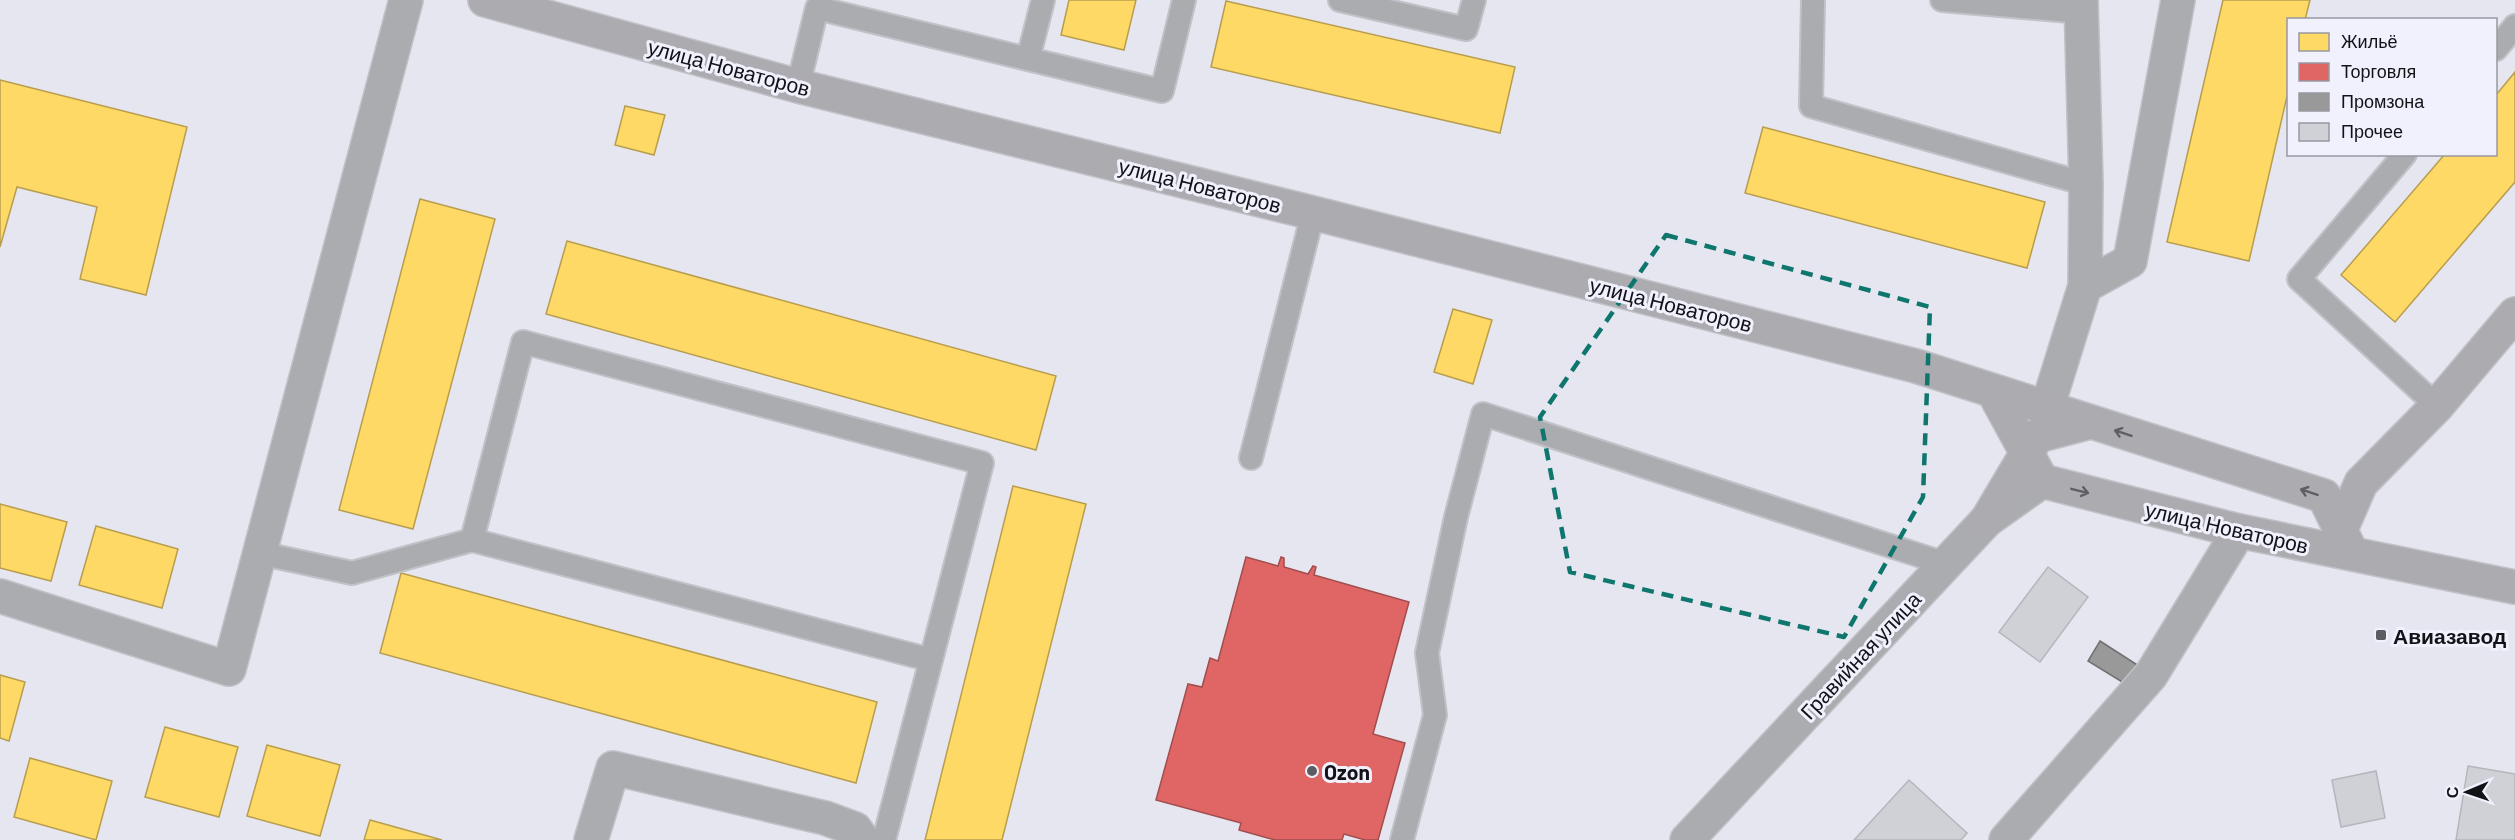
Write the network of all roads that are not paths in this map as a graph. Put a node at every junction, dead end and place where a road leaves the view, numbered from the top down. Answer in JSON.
{"nodes":[{"id":1,"x":406,"y":0,"type":"edge"},
{"id":2,"x":485,"y":0,"type":"edge"},
{"id":3,"x":1042,"y":0,"type":"edge"},
{"id":4,"x":1185,"y":0,"type":"edge"},
{"id":5,"x":1340,"y":0,"type":"edge"},
{"id":6,"x":1474,"y":0,"type":"edge"},
{"id":7,"x":1813,"y":0,"type":"edge"},
{"id":8,"x":1942,"y":0,"type":"edge"},
{"id":9,"x":2178,"y":0,"type":"edge"},
{"id":10,"x":2084,"y":4,"type":"edge"},
{"id":11,"x":2515,"y":26,"type":"edge"},
{"id":12,"x":2497,"y":48,"type":"edge"},
{"id":13,"x":1028,"y":59,"type":"junction"},
{"id":14,"x":798,"y":86,"type":"junction"},
{"id":15,"x":2403,"y":156,"type":"edge"},
{"id":16,"x":2086,"y":184,"type":"junction"},
{"id":17,"x":1313,"y":213,"type":"junction"},
{"id":18,"x":2085,"y":286,"type":"junction"},
{"id":19,"x":2515,"y":314,"type":"edge"},
{"id":20,"x":1993,"y":391,"type":"junction"},
{"id":21,"x":2437,"y":406,"type":"junction"},
{"id":22,"x":2047,"y":408,"type":"junction"},
{"id":23,"x":2090,"y":422,"type":"junction"},
{"id":24,"x":1251,"y":458,"type":"dead end"},
{"id":25,"x":2042,"y":481,"type":"junction"},
{"id":26,"x":1987,"y":520,"type":"junction"},
{"id":27,"x":2239,"y":531,"type":"junction"},
{"id":28,"x":472,"y":540,"type":"junction"},
{"id":29,"x":2343,"y":547,"type":"junction"},
{"id":30,"x":259,"y":553,"type":"junction"},
{"id":31,"x":1946,"y":564,"type":"junction"},
{"id":32,"x":2515,"y":587,"type":"edge"},
{"id":33,"x":0,"y":596,"type":"edge"},
{"id":34,"x":931,"y":660,"type":"junction"},
{"id":35,"x":591,"y":840,"type":"edge"},
{"id":36,"x":863,"y":840,"type":"edge"},
{"id":37,"x":884,"y":840,"type":"edge"},
{"id":38,"x":1402,"y":840,"type":"edge"},
{"id":39,"x":1687,"y":840,"type":"edge"},
{"id":40,"x":2006,"y":840,"type":"edge"}],
"edges":[{"from":1,"to":30,"type":"street"},
{"from":2,"to":14,"type":"main road","name":"улица Новаторов"},
{"from":3,"to":13,"type":"lane"},
{"from":4,"to":13,"type":"lane"},
{"from":5,"to":6,"type":"lane"},
{"from":7,"to":16,"type":"lane"},
{"from":8,"to":10,"type":"lane"},
{"from":9,"to":18,"type":"street"},
{"from":10,"to":16,"type":"street"},
{"from":11,"to":12,"type":"lane"},
{"from":13,"to":14,"type":"lane"},
{"from":14,"to":17,"type":"main road","name":"улица Новаторов"},
{"from":15,"to":21,"type":"lane"},
{"from":16,"to":18,"type":"street"},
{"from":17,"to":20,"type":"main road","name":"улица Новаторов"},
{"from":17,"to":24,"type":"lane"},
{"from":18,"to":22,"type":"street"},
{"from":19,"to":21,"type":"main road"},
{"from":20,"to":22,"type":"main road","name":"улица Новаторов"},
{"from":20,"to":25,"type":"main road"},
{"from":21,"to":29,"type":"main road"},
{"from":22,"to":23,"type":"main road","name":"улица Новаторов"},
{"from":23,"to":26,"type":"main road"},
{"from":29,"to":23,"type":"main road","name":"улица Новаторов","one_way":true},
{"from":25,"to":26,"type":"street","name":"Гравийная улица"},
{"from":25,"to":27,"type":"main road","name":"улица Новаторов","one_way":true},
{"from":26,"to":31,"type":"street","name":"Гравийная улица"},
{"from":27,"to":29,"type":"main road","name":"улица Новаторов"},
{"from":27,"to":40,"type":"street"},
{"from":28,"to":30,"type":"lane"},
{"from":28,"to":34,"type":"lane"},
{"from":28,"to":34,"type":"lane"},
{"from":29,"to":32,"type":"main road","name":"улица Новаторов"},
{"from":30,"to":33,"type":"street"},
{"from":31,"to":38,"type":"lane"},
{"from":31,"to":39,"type":"street","name":"Гравийная улица"},
{"from":34,"to":37,"type":"lane"},
{"from":35,"to":36,"type":"street"}]}
